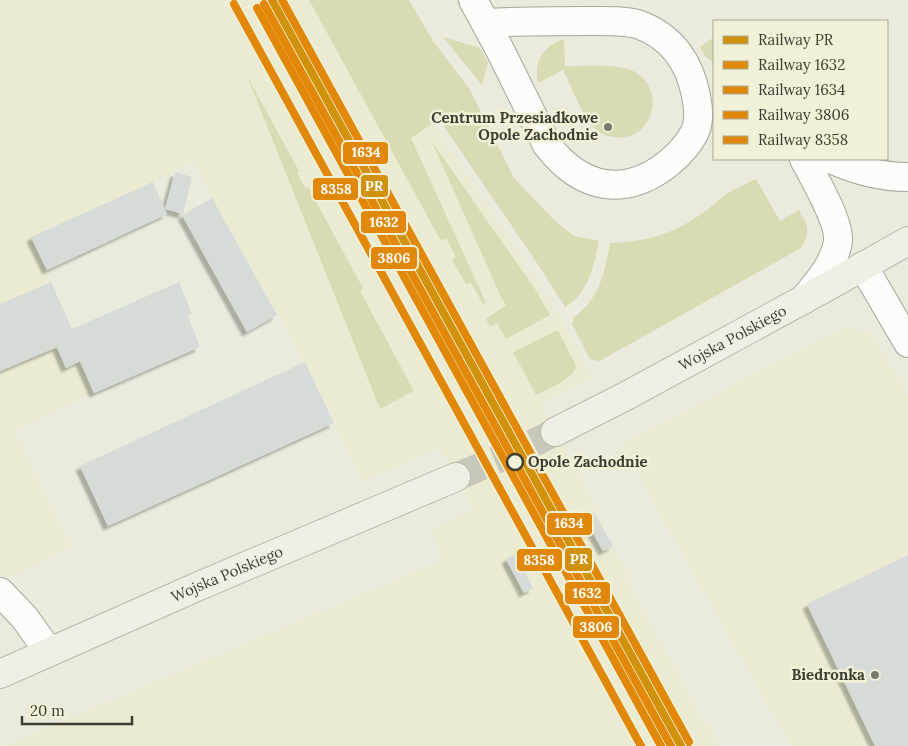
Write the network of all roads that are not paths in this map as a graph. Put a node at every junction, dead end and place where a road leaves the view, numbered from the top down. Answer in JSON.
{"nodes":[{"id":1,"x":479,"y":11,"type":"edge"},
{"id":2,"x":687,"y":66,"type":"junction"},
{"id":3,"x":713,"y":81,"type":"edge"},
{"id":4,"x":805,"y":160,"type":"edge"},
{"id":5,"x":833,"y":160,"type":"edge"},
{"id":6,"x":908,"y":177,"type":"edge"},
{"id":7,"x":908,"y":241,"type":"edge"},
{"id":8,"x":864,"y":266,"type":"junction"},
{"id":9,"x":803,"y":300,"type":"junction"},
{"id":10,"x":908,"y":343,"type":"edge"},
{"id":11,"x":556,"y":432,"type":"tunnel mouth"},
{"id":12,"x":456,"y":477,"type":"tunnel mouth"},
{"id":13,"x":0,"y":592,"type":"edge"},
{"id":14,"x":49,"y":652,"type":"junction"},
{"id":15,"x":0,"y":674,"type":"edge"}],
"edges":[{"from":1,"to":2,"type":"street"},
{"from":1,"to":2,"type":"street"},
{"from":2,"to":3,"type":"street"},
{"from":4,"to":9,"type":"street"},
{"from":5,"to":6,"type":"street"},
{"from":7,"to":8,"type":"main road","name":"Wojska Polskiego"},
{"from":8,"to":9,"type":"main road","name":"Wojska Polskiego"},
{"from":8,"to":10,"type":"street"},
{"from":9,"to":11,"type":"main road","name":"Wojska Polskiego"},
{"from":12,"to":14,"type":"main road","name":"Wojska Polskiego"},
{"from":13,"to":14,"type":"street"},
{"from":14,"to":15,"type":"main road","name":"Wojska Polskiego"}]}
